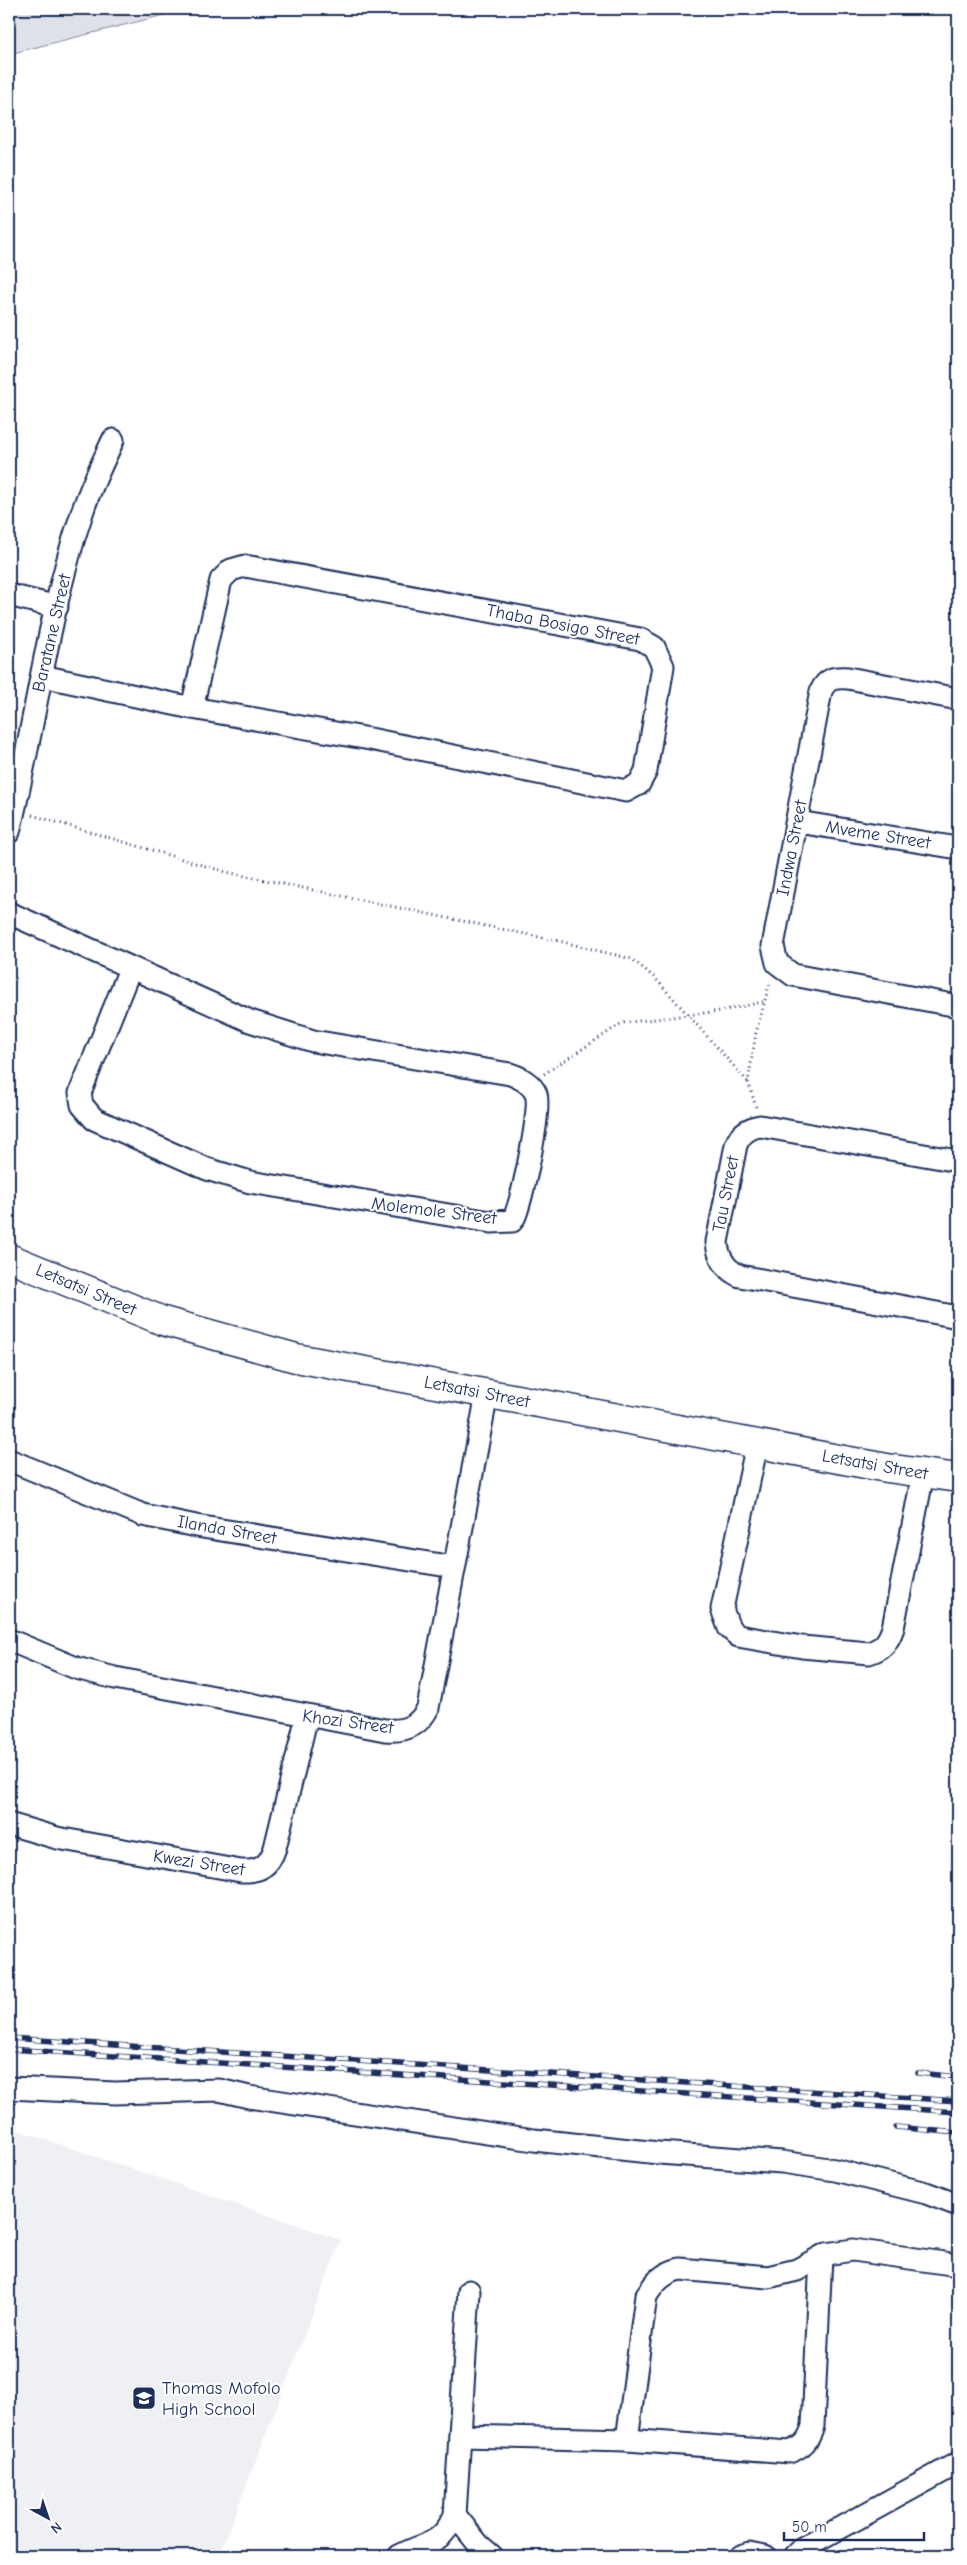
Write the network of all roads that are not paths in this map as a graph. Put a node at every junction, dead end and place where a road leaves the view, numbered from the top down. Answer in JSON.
{"nodes":[{"id":1,"x":113,"y":440,"type":"dead end"},
{"id":2,"x":9,"y":596,"type":"edge"},
{"id":3,"x":57,"y":606,"type":"junction"},
{"id":4,"x":42,"y":676,"type":"junction"},
{"id":5,"x":958,"y":699,"type":"edge"},
{"id":6,"x":192,"y":708,"type":"junction"},
{"id":7,"x":798,"y":822,"type":"junction"},
{"id":8,"x":9,"y":832,"type":"edge"},
{"id":9,"x":958,"y":848,"type":"edge"},
{"id":10,"x":9,"y":913,"type":"edge"},
{"id":11,"x":130,"y":968,"type":"junction"},
{"id":12,"x":958,"y":1006,"type":"edge"},
{"id":13,"x":958,"y":1161,"type":"edge"},
{"id":14,"x":9,"y":1258,"type":"edge"},
{"id":15,"x":958,"y":1317,"type":"edge"},
{"id":16,"x":487,"y":1394,"type":"junction"},
{"id":17,"x":757,"y":1444,"type":"junction"},
{"id":18,"x":9,"y":1460,"type":"edge"},
{"id":19,"x":923,"y":1474,"type":"junction"},
{"id":20,"x":958,"y":1478,"type":"edge"},
{"id":21,"x":454,"y":1567,"type":"junction"},
{"id":22,"x":9,"y":1640,"type":"edge"},
{"id":23,"x":307,"y":1716,"type":"junction"},
{"id":24,"x":9,"y":1824,"type":"edge"},
{"id":25,"x":9,"y":2088,"type":"edge"},
{"id":26,"x":958,"y":2205,"type":"edge"},
{"id":27,"x":821,"y":2257,"type":"junction"},
{"id":28,"x":958,"y":2265,"type":"edge"},
{"id":29,"x":469,"y":2292,"type":"dead end"},
{"id":30,"x":460,"y":2436,"type":"junction"},
{"id":31,"x":627,"y":2440,"type":"junction"},
{"id":32,"x":958,"y":2463,"type":"edge"},
{"id":33,"x":455,"y":2516,"type":"junction"},
{"id":34,"x":400,"y":2556,"type":"edge"},
{"id":35,"x":492,"y":2556,"type":"edge"},
{"id":36,"x":741,"y":2556,"type":"edge"},
{"id":37,"x":765,"y":2556,"type":"edge"},
{"id":38,"x":795,"y":2556,"type":"edge"}],
"edges":[{"from":1,"to":3,"type":"street","name":"Baratane Street"},
{"from":2,"to":3,"type":"street"},
{"from":3,"to":4,"type":"street","name":"Baratane Street"},
{"from":4,"to":6,"type":"street","name":"Thaba Bosigo Street"},
{"from":4,"to":8,"type":"street","name":"Baratane Street"},
{"from":5,"to":7,"type":"street","name":"Indwa Street"},
{"from":6,"to":6,"type":"street","name":"Thaba Bosigo Street"},
{"from":7,"to":9,"type":"street","name":"Mveme Street"},
{"from":7,"to":12,"type":"street","name":"Indwa Street"},
{"from":10,"to":11,"type":"street"},
{"from":11,"to":11,"type":"street","name":"Molemole Street"},
{"from":13,"to":15,"type":"street","name":"Tau Street"},
{"from":14,"to":16,"type":"street","name":"Letsatsi Street"},
{"from":16,"to":17,"type":"street","name":"Letsatsi Street"},
{"from":16,"to":21,"type":"street","name":"Khozi Street"},
{"from":17,"to":19,"type":"street","name":"Letsatsi Street"},
{"from":17,"to":19,"type":"street"},
{"from":18,"to":21,"type":"street","name":"Ilanda Street"},
{"from":19,"to":20,"type":"street","name":"Letsatsi Street"},
{"from":21,"to":23,"type":"street","name":"Khozi Street"},
{"from":22,"to":23,"type":"street","name":"Khozi Street"},
{"from":23,"to":24,"type":"street","name":"Kwezi Street"},
{"from":25,"to":26,"type":"street"},
{"from":27,"to":28,"type":"street"},
{"from":27,"to":31,"type":"street"},
{"from":27,"to":31,"type":"street"},
{"from":29,"to":30,"type":"street"},
{"from":30,"to":31,"type":"street"},
{"from":30,"to":33,"type":"street"},
{"from":32,"to":38,"type":"street"},
{"from":33,"to":34,"type":"street"},
{"from":33,"to":35,"type":"street"},
{"from":36,"to":37,"type":"street"}]}
